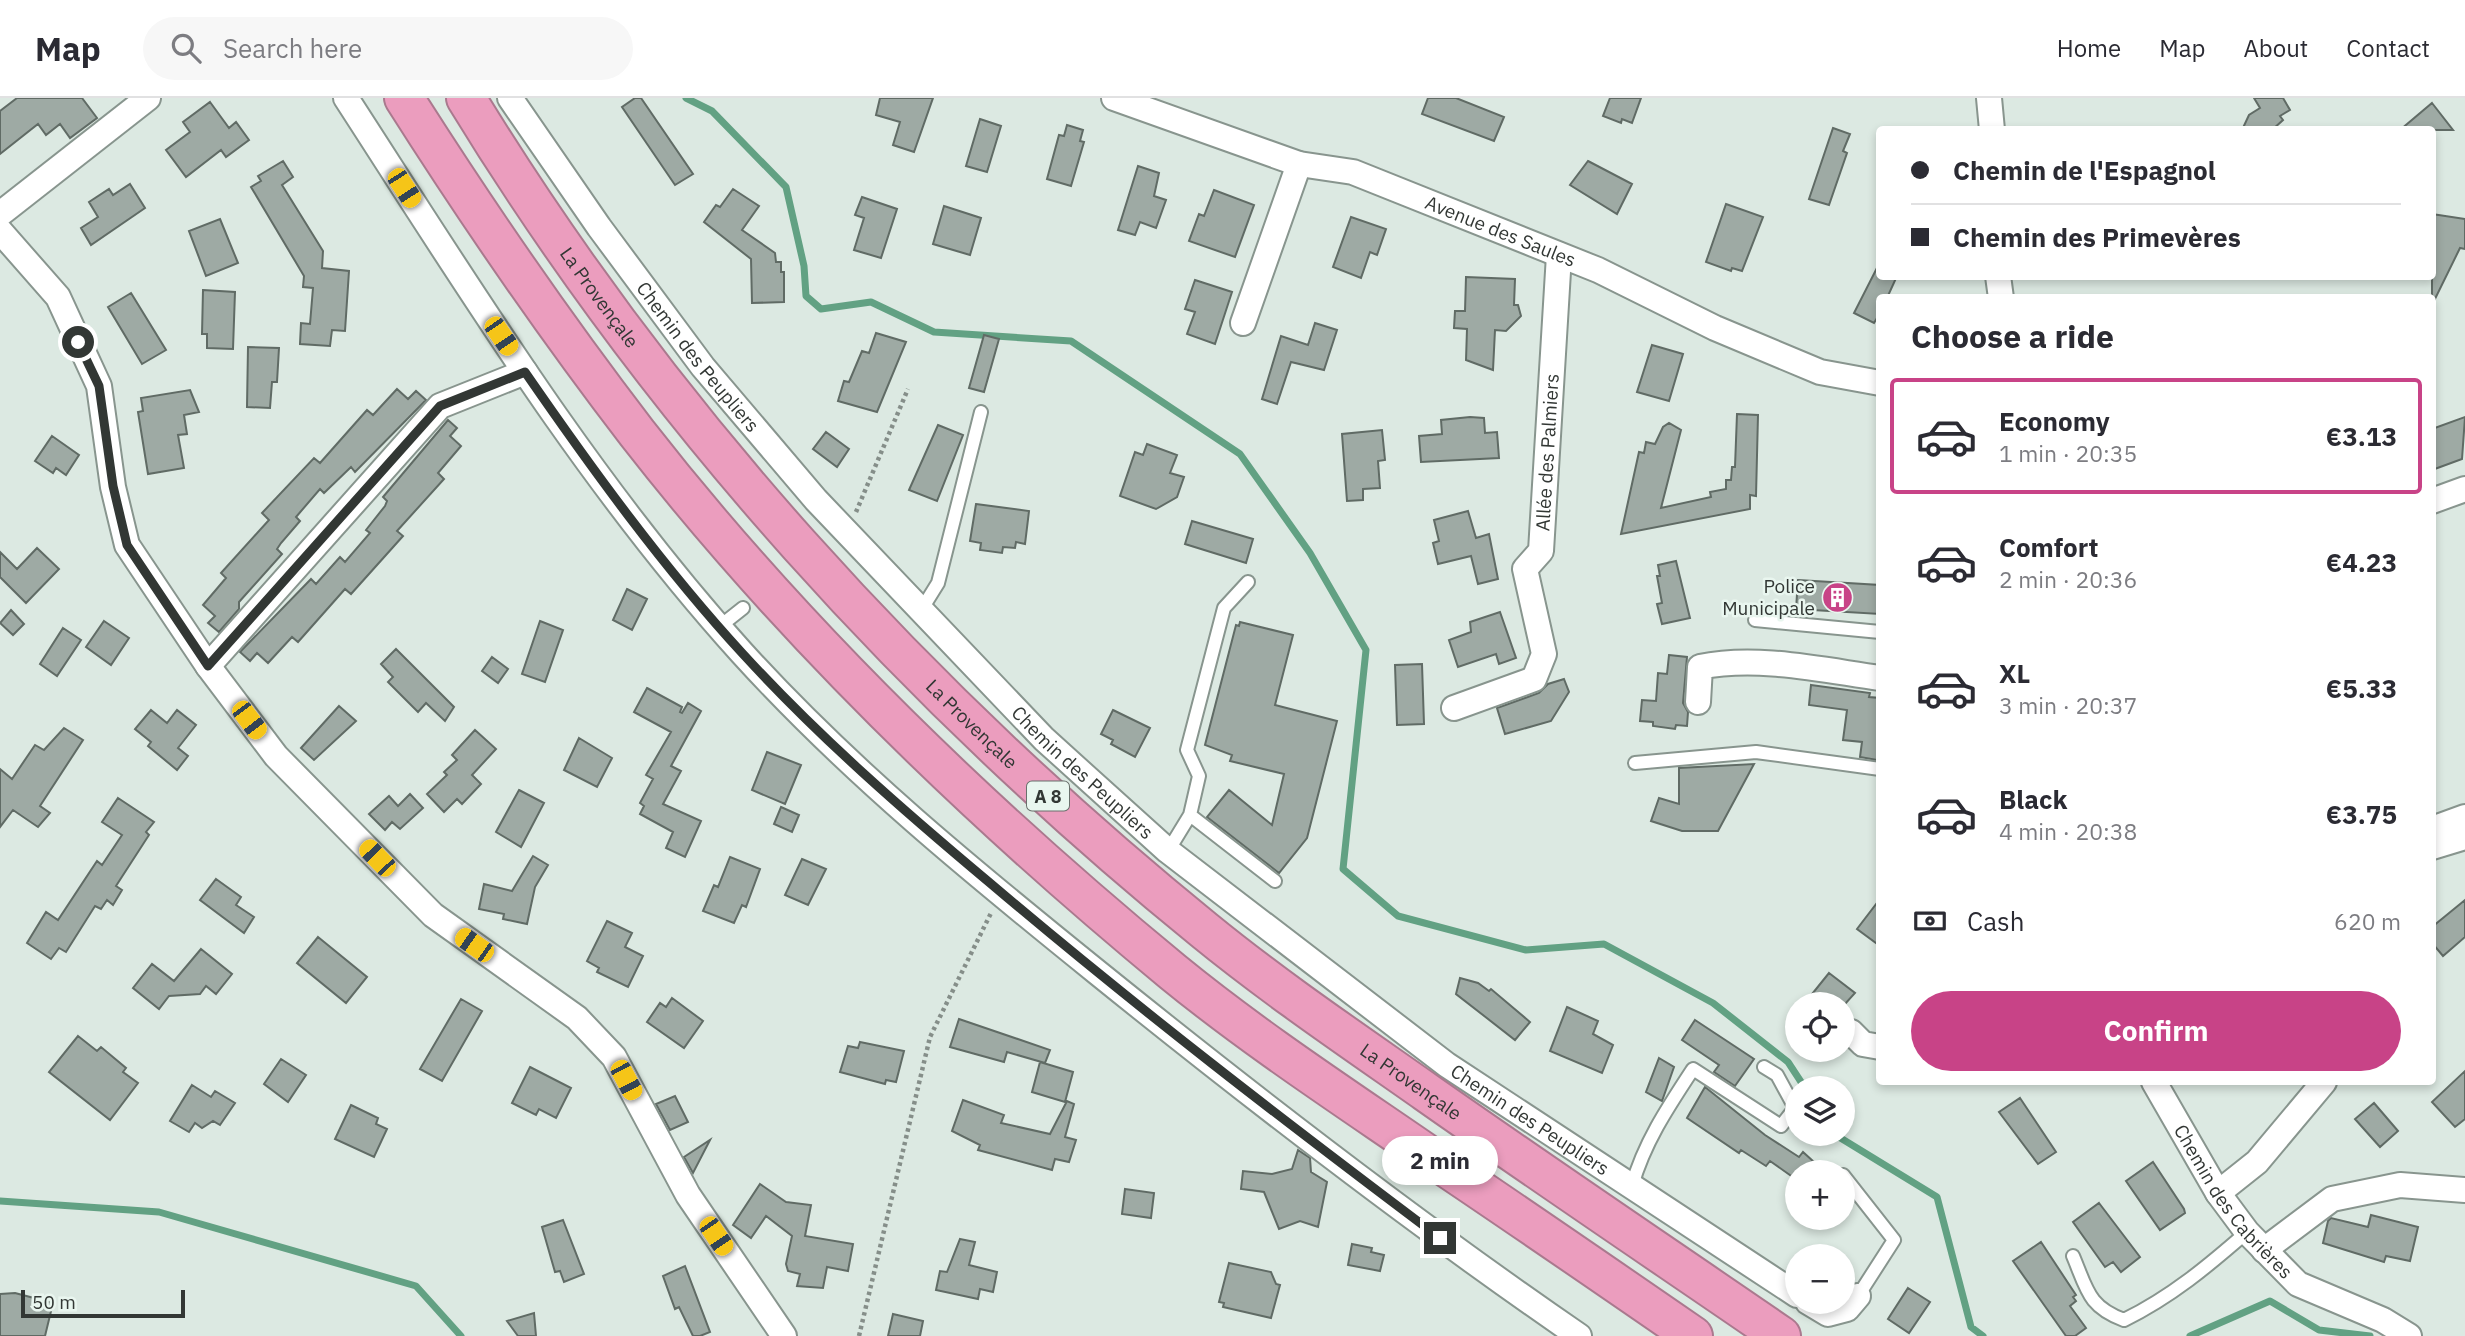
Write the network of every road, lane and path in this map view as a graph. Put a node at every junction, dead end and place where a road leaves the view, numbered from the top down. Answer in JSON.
{"nodes":[{"id":1,"x":148,"y":98,"type":"edge"},
{"id":2,"x":346,"y":98,"type":"edge"},
{"id":3,"x":404,"y":98,"type":"edge"},
{"id":4,"x":466,"y":98,"type":"edge"},
{"id":5,"x":510,"y":98,"type":"edge"},
{"id":6,"x":1114,"y":98,"type":"edge"},
{"id":7,"x":1989,"y":98,"type":"edge"},
{"id":8,"x":1992,"y":126,"type":"edge"},
{"id":9,"x":1299,"y":164,"type":"junction"},
{"id":10,"x":0,"y":214,"type":"edge"},
{"id":11,"x":0,"y":231,"type":"edge"},
{"id":12,"x":1559,"y":255,"type":"junction"},
{"id":13,"x":1243,"y":323,"type":"dead end"},
{"id":14,"x":525,"y":372,"type":"junction"},
{"id":15,"x":1876,"y":382,"type":"edge"},
{"id":16,"x":908,"y":389,"type":"dead end"},
{"id":17,"x":981,"y":412,"type":"dead end"},
{"id":18,"x":2465,"y":489,"type":"edge"},
{"id":19,"x":2436,"y":500,"type":"edge"},
{"id":20,"x":838,"y":534,"type":"junction"},
{"id":21,"x":1248,"y":582,"type":"dead end"},
{"id":22,"x":743,"y":608,"type":"dead end"},
{"id":23,"x":920,"y":612,"type":"junction"},
{"id":24,"x":1755,"y":620,"type":"dead end"},
{"id":25,"x":719,"y":627,"type":"junction"},
{"id":26,"x":1876,"y":632,"type":"edge"},
{"id":27,"x":208,"y":666,"type":"junction"},
{"id":28,"x":1876,"y":677,"type":"edge"},
{"id":29,"x":1698,"y":702,"type":"dead end"},
{"id":30,"x":1454,"y":708,"type":"dead end"},
{"id":31,"x":1635,"y":764,"type":"dead end"},
{"id":32,"x":1876,"y":768,"type":"edge"},
{"id":33,"x":1190,"y":815,"type":"junction"},
{"id":34,"x":2465,"y":817,"type":"edge"},
{"id":35,"x":2436,"y":828,"type":"edge"},
{"id":36,"x":2465,"y":837,"type":"edge"},
{"id":37,"x":2436,"y":845,"type":"edge"},
{"id":38,"x":1168,"y":851,"type":"junction"},
{"id":39,"x":1275,"y":881,"type":"dead end"},
{"id":40,"x":1001,"y":893,"type":"junction"},
{"id":41,"x":1855,"y":1036,"type":"edge"},
{"id":42,"x":1876,"y":1046,"type":"edge"},
{"id":43,"x":1764,"y":1067,"type":"dead end"},
{"id":44,"x":2156,"y":1085,"type":"edge"},
{"id":45,"x":2321,"y":1085,"type":"edge"},
{"id":46,"x":1632,"y":1186,"type":"junction"},
{"id":47,"x":1855,"y":1190,"type":"edge"},
{"id":48,"x":2465,"y":1190,"type":"edge"},
{"id":49,"x":2218,"y":1193,"type":"junction"},
{"id":50,"x":2256,"y":1241,"type":"junction"},
{"id":51,"x":2073,"y":1256,"type":"dead end"},
{"id":52,"x":1785,"y":1287,"type":"edge"},
{"id":53,"x":1858,"y":1296,"type":"joint"},
{"id":54,"x":1855,"y":1300,"type":"edge"},
{"id":55,"x":783,"y":1336,"type":"edge"},
{"id":56,"x":859,"y":1336,"type":"edge"},
{"id":57,"x":1579,"y":1336,"type":"edge"},
{"id":58,"x":1693,"y":1336,"type":"edge"},
{"id":59,"x":1781,"y":1336,"type":"edge"},
{"id":60,"x":2409,"y":1336,"type":"edge"}],
"edges":[{"from":1,"to":10,"type":"street"},
{"from":2,"to":14,"type":"street"},
{"from":3,"to":58,"type":"highway","number":"A 8"},
{"from":4,"to":59,"type":"highway","name":"La Provençale","number":"A 8"},
{"from":5,"to":20,"type":"street","name":"Chemin des Peupliers"},
{"from":6,"to":9,"type":"street","name":"Avenue des Saules"},
{"from":7,"to":8,"type":"street"},
{"from":9,"to":12,"type":"street","name":"Avenue des Saules"},
{"from":9,"to":13,"type":"street"},
{"from":11,"to":27,"type":"street"},
{"from":12,"to":15,"type":"street","name":"Avenue des Saules"},
{"from":12,"to":30,"type":"street","name":"Allée des Palmiers"},
{"from":14,"to":25,"type":"street"},
{"from":14,"to":27,"type":"street"},
{"from":16,"to":20,"type":"path"},
{"from":17,"to":23,"type":"lane"},
{"from":18,"to":19,"type":"street"},
{"from":20,"to":23,"type":"street","name":"Chemin des Peupliers"},
{"from":21,"to":33,"type":"lane"},
{"from":22,"to":25,"type":"lane"},
{"from":23,"to":38,"type":"street","name":"Chemin des Peupliers"},
{"from":24,"to":26,"type":"lane"},
{"from":25,"to":40,"type":"street"},
{"from":27,"to":55,"type":"street"},
{"from":28,"to":29,"type":"street"},
{"from":31,"to":32,"type":"lane"},
{"from":33,"to":38,"type":"lane"},
{"from":33,"to":39,"type":"lane"},
{"from":34,"to":35,"type":"street"},
{"from":36,"to":37,"type":"street"},
{"from":38,"to":46,"type":"street","name":"Chemin des Peupliers"},
{"from":40,"to":56,"type":"path"},
{"from":40,"to":57,"type":"street"},
{"from":41,"to":42,"type":"street"},
{"from":43,"to":46,"type":"lane"},
{"from":44,"to":49,"type":"street","name":"Chemin des Cabrières"},
{"from":45,"to":49,"type":"street"},
{"from":46,"to":52,"type":"street","name":"Chemin des Peupliers"},
{"from":47,"to":53,"type":"lane"},
{"from":48,"to":50,"type":"street"},
{"from":49,"to":50,"type":"street","name":"Chemin des Cabrières"},
{"from":50,"to":51,"type":"lane"},
{"from":50,"to":60,"type":"street","name":"Chemin des Cabrières"},
{"from":53,"to":54,"type":"street"}]}
